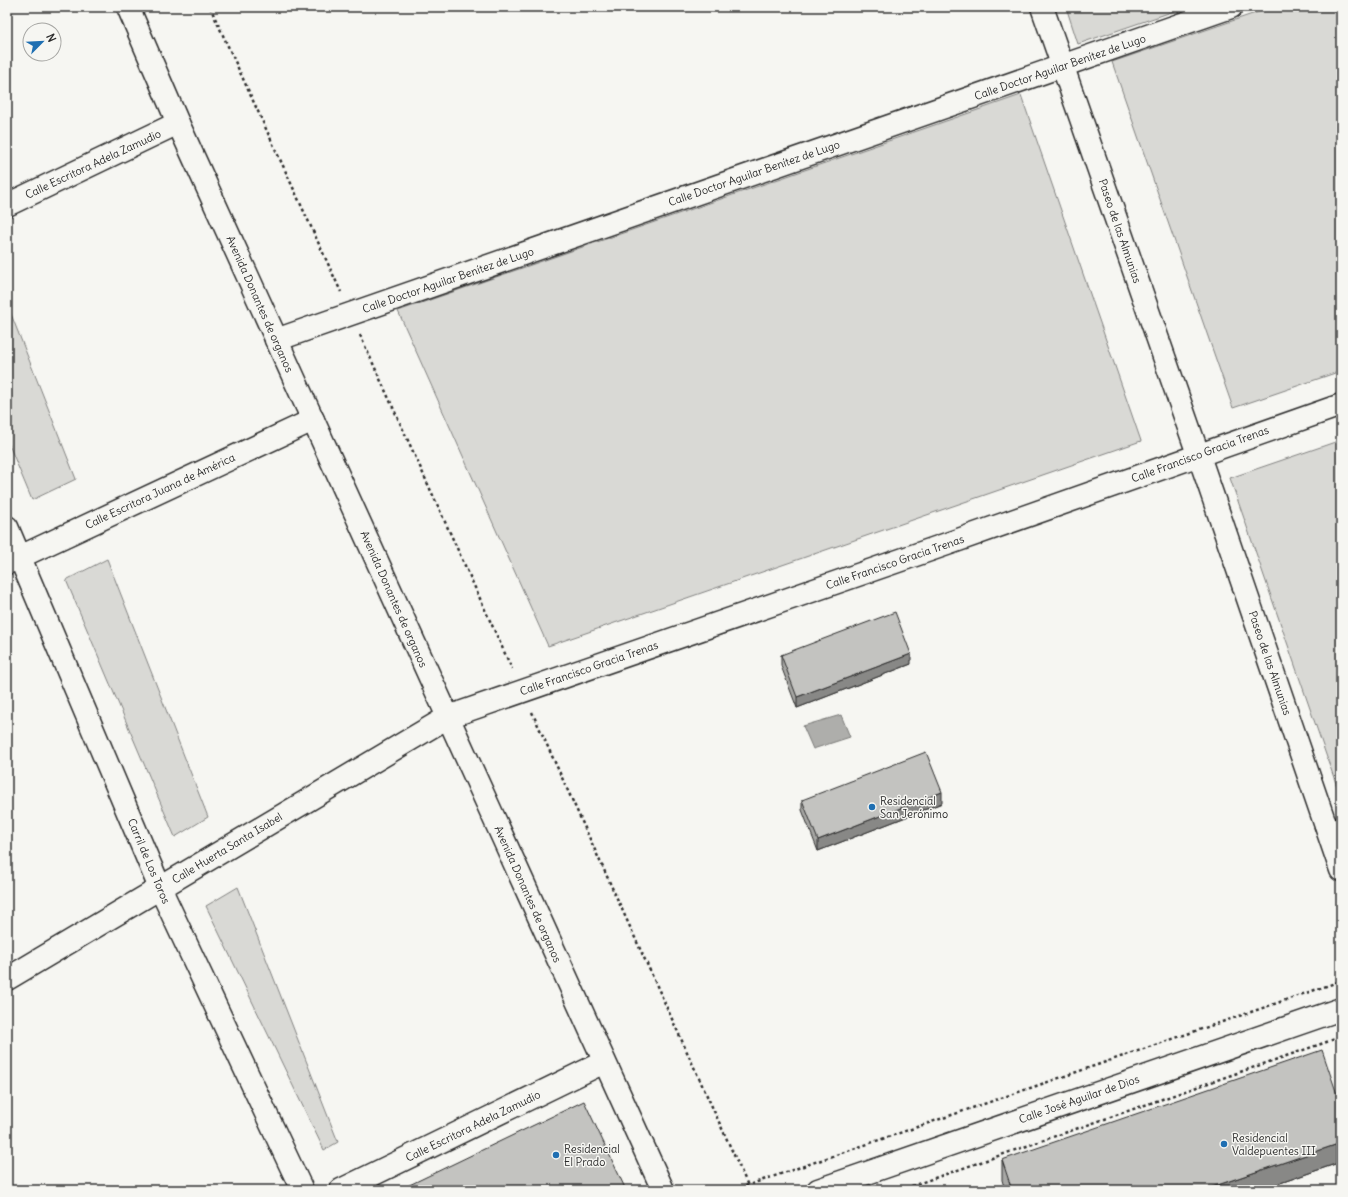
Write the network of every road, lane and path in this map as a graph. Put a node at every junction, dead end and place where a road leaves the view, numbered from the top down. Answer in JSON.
{"nodes":[{"id":1,"x":128,"y":7,"type":"edge"},
{"id":2,"x":210,"y":7,"type":"edge"},
{"id":3,"x":1042,"y":7,"type":"edge"},
{"id":4,"x":1231,"y":7,"type":"edge"},
{"id":5,"x":1062,"y":66,"type":"junction"},
{"id":6,"x":178,"y":124,"type":"junction"},
{"id":7,"x":7,"y":204,"type":"edge"},
{"id":8,"x":351,"y":314,"type":"junction"},
{"id":9,"x":276,"y":340,"type":"junction"},
{"id":10,"x":1341,"y":405,"type":"edge"},
{"id":11,"x":313,"y":420,"type":"junction"},
{"id":12,"x":1199,"y":455,"type":"junction"},
{"id":13,"x":7,"y":527,"type":"edge"},
{"id":14,"x":13,"y":560,"type":"edge"},
{"id":15,"x":522,"y":691,"type":"junction"},
{"id":16,"x":448,"y":717,"type":"junction"},
{"id":17,"x":1341,"y":870,"type":"edge"},
{"id":18,"x":160,"y":888,"type":"junction"},
{"id":19,"x":7,"y":979,"type":"edge"},
{"id":20,"x":1341,"y":981,"type":"edge"},
{"id":21,"x":1341,"y":1009,"type":"edge"},
{"id":22,"x":1341,"y":1037,"type":"edge"},
{"id":23,"x":604,"y":1062,"type":"junction"},
{"id":24,"x":748,"y":1185,"type":"junction"},
{"id":25,"x":302,"y":1190,"type":"edge"},
{"id":26,"x":341,"y":1190,"type":"edge"},
{"id":27,"x":663,"y":1190,"type":"edge"},
{"id":28,"x":734,"y":1190,"type":"edge"},
{"id":29,"x":750,"y":1190,"type":"edge"},
{"id":30,"x":818,"y":1190,"type":"edge"},
{"id":31,"x":900,"y":1190,"type":"edge"}],
"edges":[{"from":1,"to":6,"type":"street","name":"Avenida Donantes de organos"},
{"from":2,"to":8,"type":"path"},
{"from":3,"to":5,"type":"street","name":"Paseo de las Almunias"},
{"from":4,"to":5,"type":"street","name":"Calle Doctor Aguilar Benítez de Lugo"},
{"from":5,"to":8,"type":"street","name":"Calle Doctor Aguilar Benítez de Lugo"},
{"from":5,"to":12,"type":"street","name":"Paseo de las Almunias"},
{"from":6,"to":7,"type":"street","name":"Calle Escritora Adela Zamudio"},
{"from":6,"to":9,"type":"street","name":"Avenida Donantes de organos"},
{"from":8,"to":9,"type":"street","name":"Calle Doctor Aguilar Benítez de Lugo"},
{"from":8,"to":15,"type":"path"},
{"from":9,"to":11,"type":"street","name":"Avenida Donantes de organos"},
{"from":10,"to":12,"type":"street","name":"Calle Francisco Gracia Trenas"},
{"from":11,"to":14,"type":"street","name":"Calle Escritora Juana de América"},
{"from":11,"to":16,"type":"street","name":"Avenida Donantes de organos"},
{"from":12,"to":15,"type":"street","name":"Calle Francisco Gracia Trenas"},
{"from":12,"to":17,"type":"street","name":"Paseo de las Almunias"},
{"from":13,"to":14,"type":"street","name":"Carril de Los Toros"},
{"from":14,"to":18,"type":"street","name":"Carril de Los Toros"},
{"from":15,"to":16,"type":"street","name":"Calle Francisco Gracia Trenas"},
{"from":15,"to":24,"type":"path"},
{"from":16,"to":18,"type":"street","name":"Calle Huerta Santa Isabel"},
{"from":16,"to":23,"type":"street","name":"Avenida Donantes de organos"},
{"from":18,"to":19,"type":"street","name":"Calle Huerta Santa Isabel"},
{"from":18,"to":25,"type":"street","name":"Carril de Los Toros"},
{"from":20,"to":24,"type":"path"},
{"from":21,"to":30,"type":"street","name":"Calle José Aguilar de Dios"},
{"from":22,"to":31,"type":"path"},
{"from":23,"to":26,"type":"street","name":"Calle Escritora Adela Zamudio"},
{"from":23,"to":27,"type":"street","name":"Avenida Donantes de organos"},
{"from":24,"to":28,"type":"path"},
{"from":24,"to":29,"type":"path"}]}
